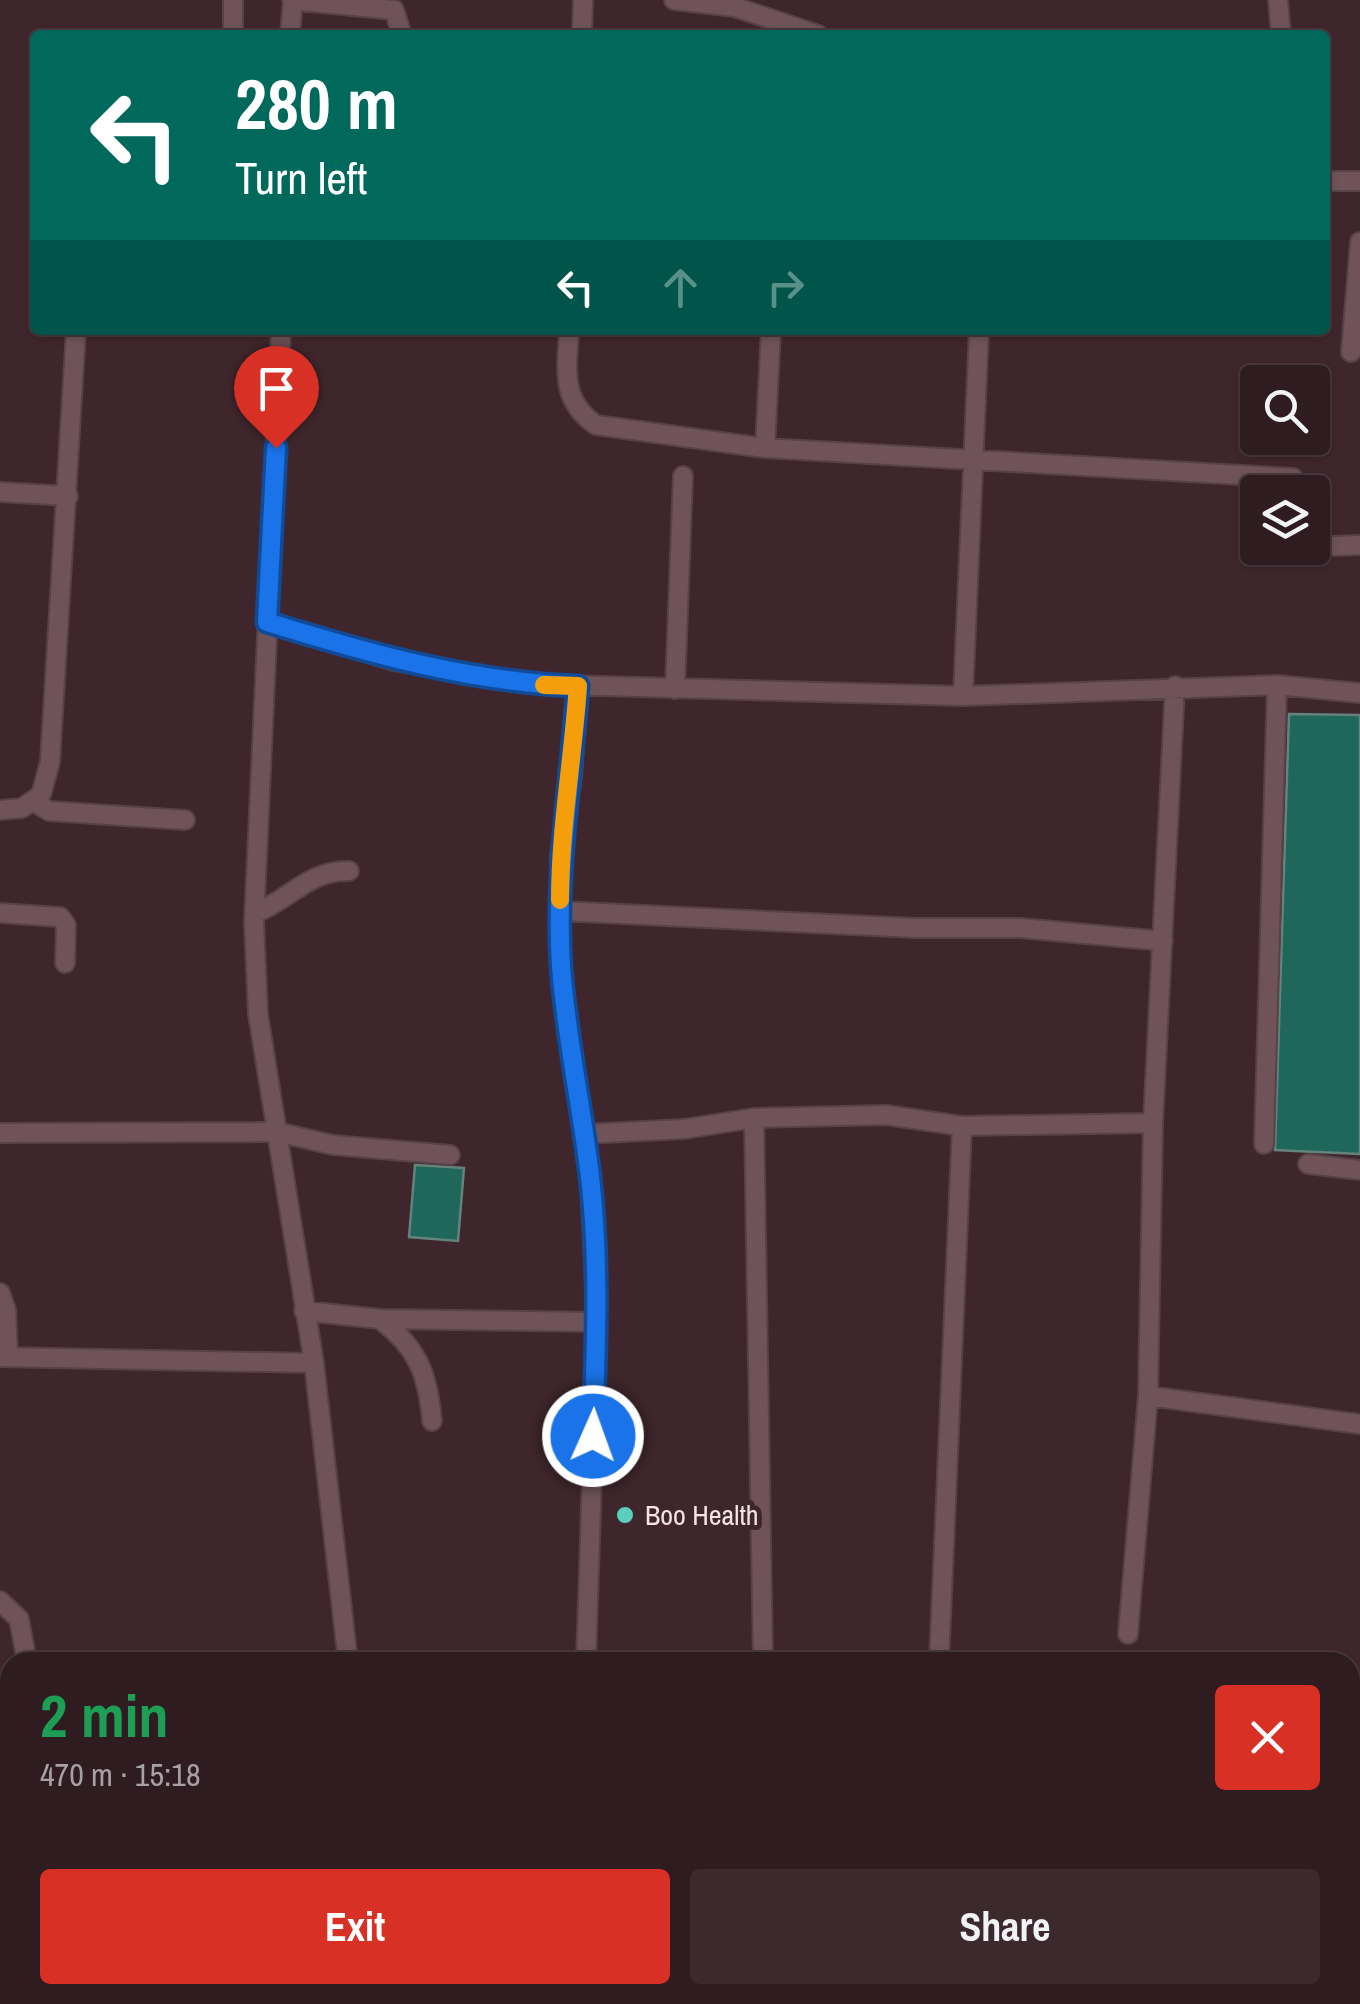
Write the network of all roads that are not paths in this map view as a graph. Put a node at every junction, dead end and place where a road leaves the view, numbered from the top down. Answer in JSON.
{"nodes":[{"id":1,"x":232,"y":0,"type":"edge"},
{"id":2,"x":293,"y":0,"type":"edge"},
{"id":3,"x":583,"y":0,"type":"edge"},
{"id":4,"x":674,"y":0,"type":"edge"},
{"id":5,"x":1278,"y":0,"type":"edge"},
{"id":6,"x":233,"y":30,"type":"edge"},
{"id":7,"x":290,"y":30,"type":"edge"},
{"id":8,"x":400,"y":30,"type":"edge"},
{"id":9,"x":582,"y":30,"type":"edge"},
{"id":10,"x":792,"y":30,"type":"edge"},
{"id":11,"x":1281,"y":30,"type":"edge"},
{"id":12,"x":1360,"y":180,"type":"edge"},
{"id":13,"x":1330,"y":181,"type":"edge"},
{"id":14,"x":1360,"y":242,"type":"edge"},
{"id":15,"x":76,"y":335,"type":"edge"},
{"id":16,"x":281,"y":335,"type":"edge"},
{"id":17,"x":569,"y":335,"type":"edge"},
{"id":18,"x":771,"y":335,"type":"edge"},
{"id":19,"x":979,"y":335,"type":"edge"},
{"id":20,"x":1351,"y":352,"type":"dead end"},
{"id":21,"x":765,"y":448,"type":"junction"},
{"id":22,"x":970,"y":463,"type":"junction"},
{"id":23,"x":684,"y":476,"type":"dead end"},
{"id":24,"x":1240,"y":476,"type":"edge"},
{"id":25,"x":0,"y":492,"type":"edge"},
{"id":26,"x":68,"y":496,"type":"junction"},
{"id":27,"x":1360,"y":545,"type":"edge"},
{"id":28,"x":1333,"y":546,"type":"dead end"},
{"id":29,"x":267,"y":622,"type":"junction"},
{"id":30,"x":578,"y":686,"type":"junction"},
{"id":31,"x":1175,"y":686,"type":"junction"},
{"id":32,"x":1276,"y":686,"type":"junction"},
{"id":33,"x":674,"y":689,"type":"junction"},
{"id":34,"x":1360,"y":693,"type":"edge"},
{"id":35,"x":962,"y":696,"type":"junction"},
{"id":36,"x":32,"y":801,"type":"junction"},
{"id":37,"x":0,"y":810,"type":"edge"},
{"id":38,"x":184,"y":820,"type":"dead end"},
{"id":39,"x":350,"y":871,"type":"dead end"},
{"id":40,"x":560,"y":910,"type":"junction"},
{"id":41,"x":0,"y":913,"type":"edge"},
{"id":42,"x":255,"y":913,"type":"junction"},
{"id":43,"x":1162,"y":942,"type":"junction"},
{"id":44,"x":65,"y":963,"type":"dead end"},
{"id":45,"x":754,"y":1118,"type":"junction"},
{"id":46,"x":1153,"y":1123,"type":"junction"},
{"id":47,"x":962,"y":1126,"type":"junction"},
{"id":48,"x":277,"y":1132,"type":"junction"},
{"id":49,"x":0,"y":1133,"type":"edge"},
{"id":50,"x":583,"y":1134,"type":"junction"},
{"id":51,"x":1264,"y":1144,"type":"dead end"},
{"id":52,"x":450,"y":1156,"type":"dead end"},
{"id":53,"x":1308,"y":1164,"type":"dead end"},
{"id":54,"x":1360,"y":1170,"type":"edge"},
{"id":55,"x":0,"y":1294,"type":"edge"},
{"id":56,"x":304,"y":1311,"type":"junction"},
{"id":57,"x":380,"y":1319,"type":"junction"},
{"id":58,"x":597,"y":1322,"type":"junction"},
{"id":59,"x":4,"y":1357,"type":"edge"},
{"id":60,"x":314,"y":1363,"type":"junction"},
{"id":61,"x":1148,"y":1396,"type":"junction"},
{"id":62,"x":432,"y":1421,"type":"dead end"},
{"id":63,"x":1360,"y":1424,"type":"edge"},
{"id":64,"x":0,"y":1601,"type":"edge"},
{"id":65,"x":1128,"y":1634,"type":"dead end"},
{"id":66,"x":25,"y":1652,"type":"edge"},
{"id":67,"x":347,"y":1652,"type":"edge"},
{"id":68,"x":586,"y":1652,"type":"edge"},
{"id":69,"x":764,"y":1652,"type":"edge"},
{"id":70,"x":939,"y":1652,"type":"edge"}],
"edges":[{"from":1,"to":6,"type":"street"},
{"from":2,"to":7,"type":"street"},
{"from":2,"to":8,"type":"street"},
{"from":3,"to":9,"type":"street"},
{"from":4,"to":10,"type":"street"},
{"from":5,"to":11,"type":"street"},
{"from":12,"to":13,"type":"street"},
{"from":14,"to":20,"type":"street"},
{"from":15,"to":26,"type":"street"},
{"from":16,"to":29,"type":"street"},
{"from":17,"to":21,"type":"street"},
{"from":18,"to":21,"type":"street"},
{"from":19,"to":22,"type":"street"},
{"from":21,"to":22,"type":"street"},
{"from":22,"to":24,"type":"street"},
{"from":22,"to":35,"type":"street"},
{"from":23,"to":33,"type":"street"},
{"from":25,"to":26,"type":"street"},
{"from":26,"to":36,"type":"street"},
{"from":27,"to":28,"type":"street"},
{"from":29,"to":30,"type":"street"},
{"from":29,"to":42,"type":"street"},
{"from":30,"to":33,"type":"street"},
{"from":30,"to":40,"type":"street"},
{"from":31,"to":32,"type":"street"},
{"from":31,"to":35,"type":"street"},
{"from":31,"to":43,"type":"street"},
{"from":32,"to":34,"type":"street"},
{"from":32,"to":51,"type":"street"},
{"from":33,"to":35,"type":"street"},
{"from":36,"to":37,"type":"street"},
{"from":36,"to":38,"type":"street"},
{"from":39,"to":42,"type":"street"},
{"from":40,"to":43,"type":"street"},
{"from":40,"to":50,"type":"street"},
{"from":41,"to":44,"type":"street"},
{"from":42,"to":48,"type":"street"},
{"from":43,"to":46,"type":"street"},
{"from":45,"to":47,"type":"street"},
{"from":45,"to":50,"type":"street"},
{"from":45,"to":69,"type":"street"},
{"from":46,"to":47,"type":"street"},
{"from":46,"to":61,"type":"street"},
{"from":47,"to":70,"type":"street"},
{"from":48,"to":49,"type":"street"},
{"from":48,"to":52,"type":"street"},
{"from":48,"to":56,"type":"street"},
{"from":50,"to":58,"type":"street"},
{"from":53,"to":54,"type":"street"},
{"from":55,"to":59,"type":"street"},
{"from":56,"to":57,"type":"street"},
{"from":56,"to":60,"type":"street"},
{"from":57,"to":58,"type":"street"},
{"from":57,"to":62,"type":"street"},
{"from":58,"to":68,"type":"street"},
{"from":59,"to":60,"type":"street"},
{"from":60,"to":67,"type":"street"},
{"from":61,"to":63,"type":"street"},
{"from":61,"to":65,"type":"street"},
{"from":64,"to":66,"type":"street"}]}
